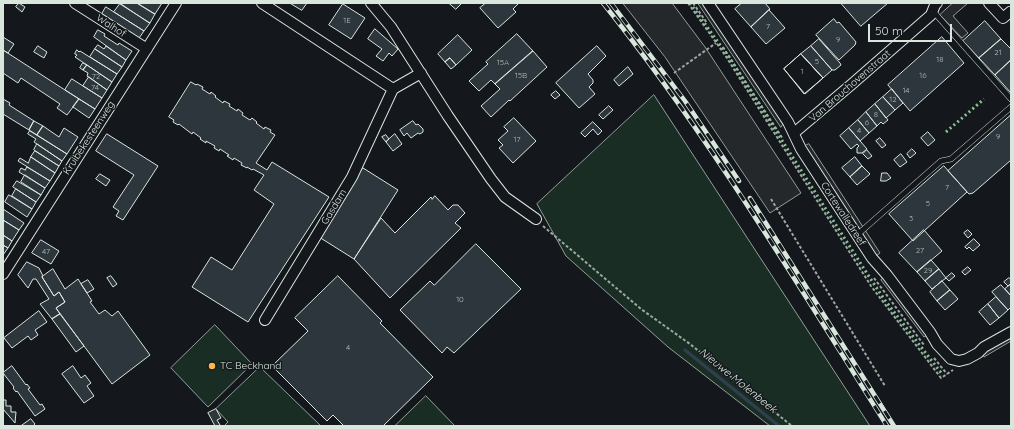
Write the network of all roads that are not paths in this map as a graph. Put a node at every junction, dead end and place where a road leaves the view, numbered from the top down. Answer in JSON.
{"nodes":[{"id":1,"x":75,"y":3,"type":"edge"},
{"id":2,"x":176,"y":3,"type":"edge"},
{"id":3,"x":262,"y":3,"type":"edge"},
{"id":4,"x":371,"y":3,"type":"edge"},
{"id":5,"x":708,"y":3,"type":"edge"},
{"id":6,"x":989,"y":3,"type":"edge"},
{"id":7,"x":935,"y":7,"type":"edge"},
{"id":8,"x":1011,"y":12,"type":"edge"},
{"id":9,"x":147,"y":49,"type":"junction"},
{"id":10,"x":421,"y":73,"type":"junction"},
{"id":11,"x":393,"y":90,"type":"junction"},
{"id":12,"x":1011,"y":99,"type":"edge"},
{"id":13,"x":1011,"y":106,"type":"edge"},
{"id":14,"x":794,"y":133,"type":"junction"},
{"id":15,"x":536,"y":219,"type":"road end"},
{"id":16,"x":857,"y":235,"type":"junction"},
{"id":17,"x":3,"y":274,"type":"edge"},
{"id":18,"x":265,"y":320,"type":"dead end"},
{"id":19,"x":1011,"y":332,"type":"edge"}],
"edges":[{"from":1,"to":9,"type":"street","name":"Walhof"},
{"from":2,"to":9,"type":"street","name":"Kruibekesteenweg"},
{"from":3,"to":11,"type":"street"},
{"from":4,"to":10,"type":"street"},
{"from":5,"to":14,"type":"street","name":"Cortewalledreef"},
{"from":6,"to":8,"type":"street"},
{"from":7,"to":12,"type":"lane"},
{"from":7,"to":14,"type":"street","name":"Van Brouchovenstraat"},
{"from":9,"to":17,"type":"street","name":"Kruibekesteenweg"},
{"from":10,"to":11,"type":"street"},
{"from":10,"to":15,"type":"street"},
{"from":11,"to":18,"type":"street","name":"Gasdam"},
{"from":13,"to":16,"type":"lane"},
{"from":14,"to":16,"type":"street","name":"Cortewalledreef"},
{"from":16,"to":19,"type":"street","name":"Cortewalledreef"}]}
